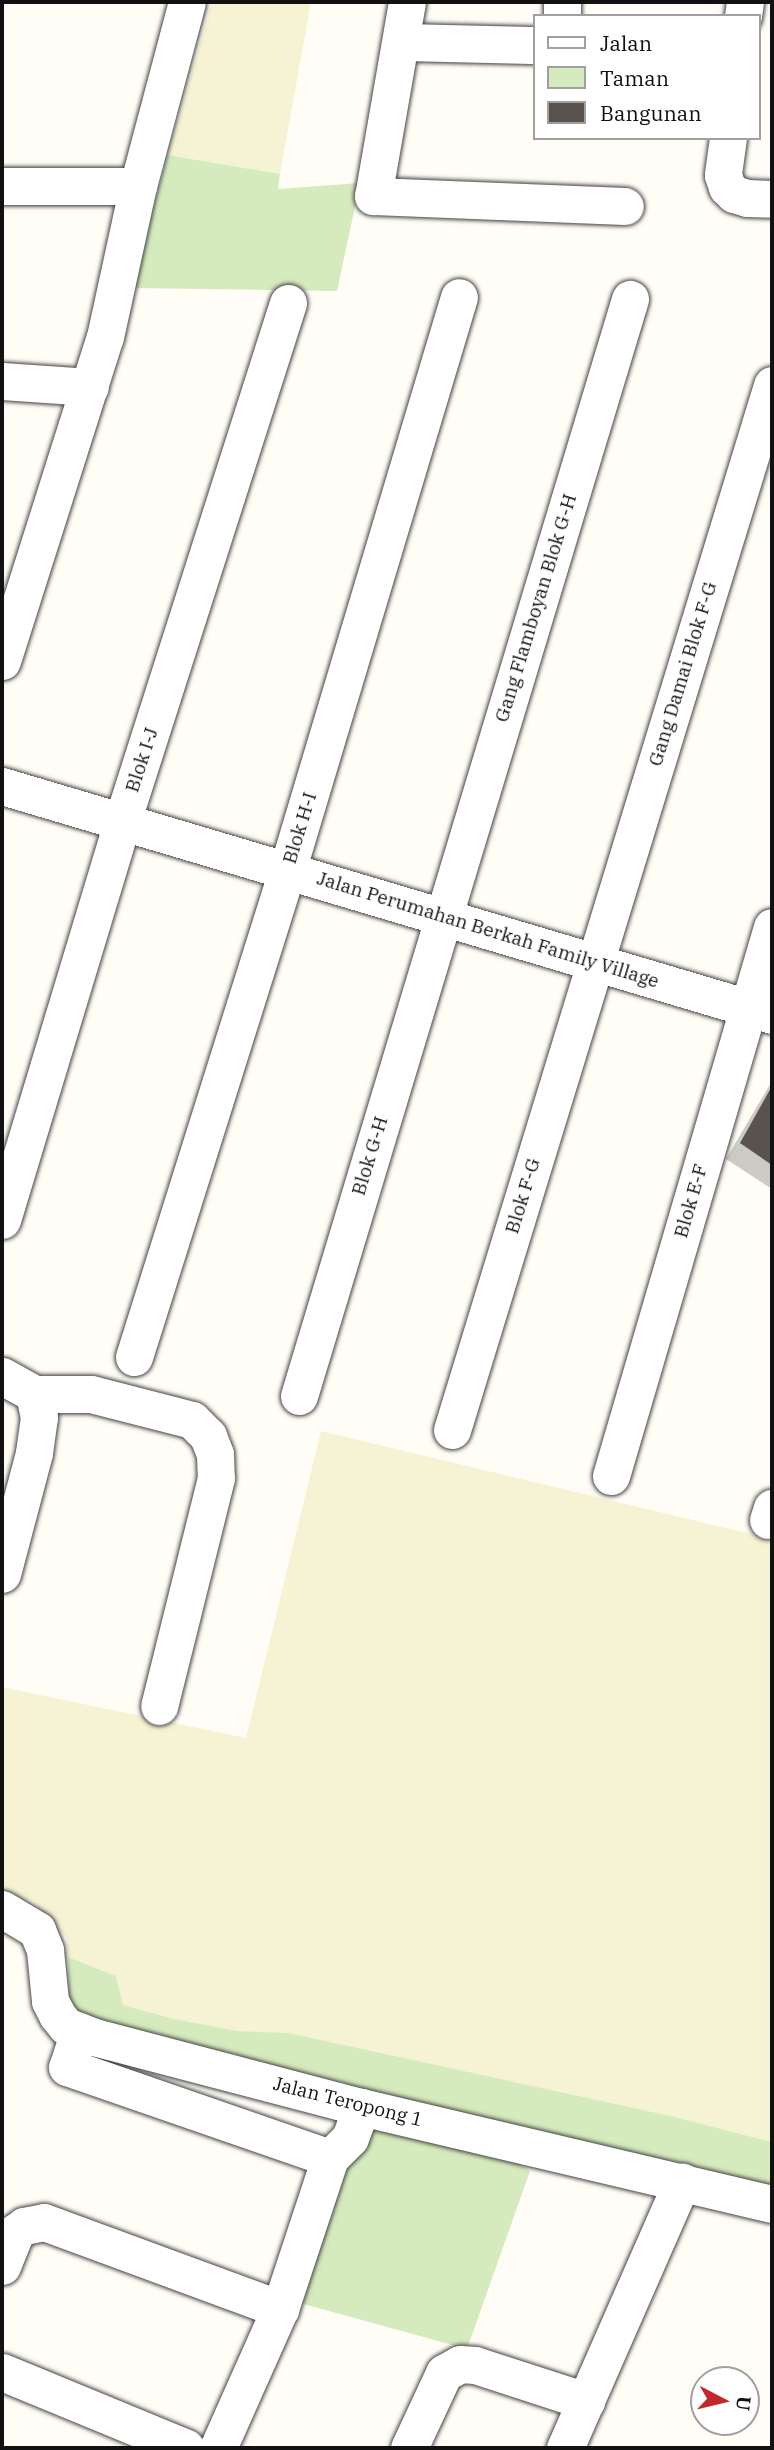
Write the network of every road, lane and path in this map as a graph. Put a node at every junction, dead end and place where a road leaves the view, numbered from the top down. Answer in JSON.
{"nodes":[{"id":1,"x":187,"y":2,"type":"edge"},
{"id":2,"x":407,"y":2,"type":"edge"},
{"id":3,"x":401,"y":42,"type":"junction"},
{"id":4,"x":532,"y":45,"type":"edge"},
{"id":5,"x":728,"y":140,"type":"edge"},
{"id":6,"x":2,"y":186,"type":"edge"},
{"id":7,"x":138,"y":186,"type":"junction"},
{"id":8,"x":772,"y":199,"type":"edge"},
{"id":9,"x":625,"y":206,"type":"dead end"},
{"id":10,"x":459,"y":297,"type":"dead end"},
{"id":11,"x":630,"y":299,"type":"dead end"},
{"id":12,"x":288,"y":303,"type":"dead end"},
{"id":13,"x":2,"y":381,"type":"edge"},
{"id":14,"x":772,"y":385,"type":"edge"},
{"id":15,"x":90,"y":387,"type":"junction"},
{"id":16,"x":2,"y":661,"type":"edge"},
{"id":17,"x":2,"y":786,"type":"edge"},
{"id":18,"x":122,"y":822,"type":"junction"},
{"id":19,"x":287,"y":871,"type":"junction"},
{"id":20,"x":442,"y":917,"type":"junction"},
{"id":21,"x":772,"y":927,"type":"edge"},
{"id":22,"x":594,"y":962,"type":"junction"},
{"id":23,"x":759,"y":1012,"type":"edge"},
{"id":24,"x":2,"y":1220,"type":"edge"},
{"id":25,"x":134,"y":1357,"type":"dead end"},
{"id":26,"x":2,"y":1376,"type":"edge"},
{"id":27,"x":34,"y":1394,"type":"junction"},
{"id":28,"x":299,"y":1396,"type":"dead end"},
{"id":29,"x":452,"y":1430,"type":"dead end"},
{"id":30,"x":611,"y":1476,"type":"dead end"},
{"id":31,"x":2,"y":1574,"type":"edge"},
{"id":32,"x":159,"y":1706,"type":"dead end"},
{"id":33,"x":2,"y":1909,"type":"edge"},
{"id":34,"x":79,"y":2031,"type":"junction"},
{"id":35,"x":360,"y":2106,"type":"junction"},
{"id":36,"x":330,"y":2158,"type":"junction"},
{"id":37,"x":682,"y":2182,"type":"junction"},
{"id":38,"x":772,"y":2204,"type":"edge"},
{"id":39,"x":2,"y":2266,"type":"edge"},
{"id":40,"x":279,"y":2309,"type":"junction"},
{"id":41,"x":2,"y":2372,"type":"edge"},
{"id":42,"x":586,"y":2400,"type":"junction"},
{"id":43,"x":186,"y":2448,"type":"edge"},
{"id":44,"x":218,"y":2448,"type":"edge"},
{"id":45,"x":409,"y":2448,"type":"edge"},
{"id":46,"x":565,"y":2448,"type":"edge"}],
"edges":[{"from":1,"to":7,"type":"street"},
{"from":2,"to":3,"type":"street"},
{"from":3,"to":4,"type":"street"},
{"from":3,"to":9,"type":"street"},
{"from":5,"to":8,"type":"street"},
{"from":6,"to":7,"type":"street"},
{"from":7,"to":15,"type":"street"},
{"from":10,"to":19,"type":"street","name":"Blok H-I"},
{"from":11,"to":20,"type":"street","name":"Gang Flamboyan Blok G-H"},
{"from":12,"to":18,"type":"street","name":"Blok I-J"},
{"from":13,"to":15,"type":"street"},
{"from":14,"to":22,"type":"street","name":"Gang Damai Blok F-G"},
{"from":15,"to":16,"type":"street"},
{"from":17,"to":18,"type":"street","name":"Jalan Perumahan Berkah Family Village"},
{"from":18,"to":19,"type":"street","name":"Jalan Perumahan Berkah Family Village"},
{"from":18,"to":24,"type":"street","name":"Blok I-J"},
{"from":19,"to":20,"type":"street","name":"Jalan Perumahan Berkah Family Village"},
{"from":19,"to":25,"type":"street","name":"Blok H-I"},
{"from":20,"to":22,"type":"street","name":"Jalan Perumahan Berkah Family Village"},
{"from":20,"to":28,"type":"street","name":"Blok G-H"},
{"from":21,"to":23,"type":"street","name":"Blok E-F"},
{"from":22,"to":23,"type":"street","name":"Jalan Perumahan Berkah Family Village"},
{"from":22,"to":29,"type":"street","name":"Blok F-G"},
{"from":23,"to":30,"type":"street","name":"Blok E-F"},
{"from":26,"to":27,"type":"street"},
{"from":27,"to":31,"type":"street"},
{"from":27,"to":32,"type":"street"},
{"from":33,"to":34,"type":"street","name":"Jalan Teropong 1"},
{"from":34,"to":35,"type":"street","name":"Jalan Teropong 1"},
{"from":34,"to":36,"type":"street"},
{"from":35,"to":36,"type":"street"},
{"from":35,"to":37,"type":"street","name":"Jalan Teropong 1"},
{"from":36,"to":40,"type":"street"},
{"from":37,"to":38,"type":"street","name":"Jalan Teropong 1"},
{"from":37,"to":42,"type":"street"},
{"from":39,"to":40,"type":"street"},
{"from":40,"to":44,"type":"street"},
{"from":41,"to":43,"type":"street"},
{"from":42,"to":45,"type":"street"},
{"from":42,"to":46,"type":"street"}]}
